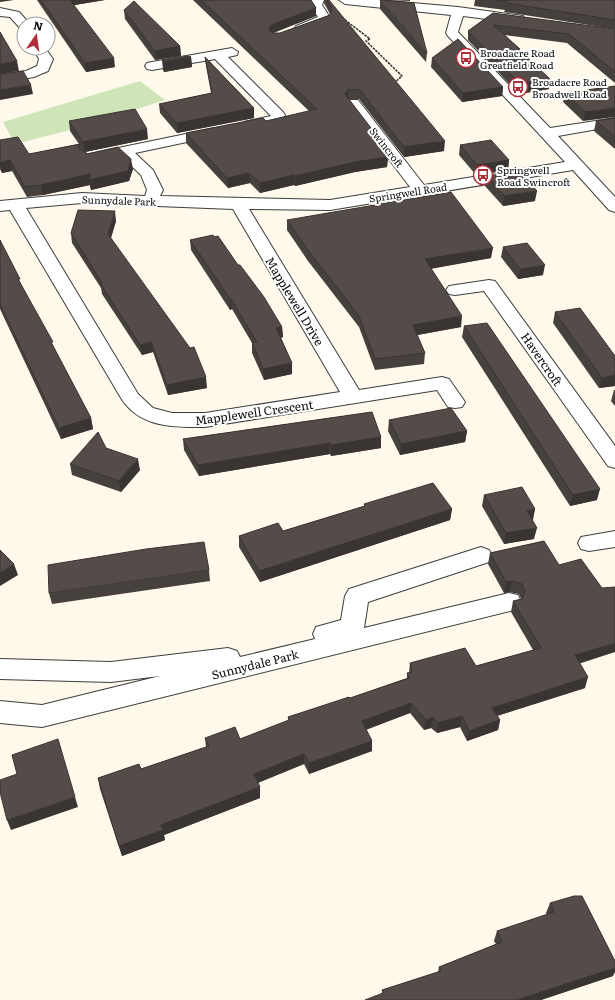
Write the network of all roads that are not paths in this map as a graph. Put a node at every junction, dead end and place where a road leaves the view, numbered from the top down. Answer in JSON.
{"nodes":[{"id":1,"x":318,"y":0,"type":"edge"},
{"id":2,"x":344,"y":0,"type":"edge"},
{"id":3,"x":451,"y":7,"type":"edge"},
{"id":4,"x":0,"y":12,"type":"edge"},
{"id":5,"x":19,"y":16,"type":"edge"},
{"id":6,"x":530,"y":21,"type":"edge"},
{"id":7,"x":289,"y":32,"type":"edge"},
{"id":8,"x":44,"y":56,"type":"edge"},
{"id":9,"x":152,"y":66,"type":"dead end"},
{"id":10,"x":0,"y":79,"type":"edge"},
{"id":11,"x":353,"y":103,"type":"edge"},
{"id":12,"x":615,"y":122,"type":"edge"},
{"id":13,"x":548,"y":133,"type":"junction"},
{"id":14,"x":124,"y":151,"type":"junction"},
{"id":15,"x":89,"y":158,"type":"edge"},
{"id":16,"x":576,"y":165,"type":"junction"},
{"id":17,"x":420,"y":190,"type":"junction"},
{"id":18,"x":150,"y":201,"type":"junction"},
{"id":19,"x":238,"y":204,"type":"junction"},
{"id":20,"x":8,"y":205,"type":"edge"},
{"id":21,"x":615,"y":207,"type":"edge"},
{"id":22,"x":456,"y":290,"type":"dead end"},
{"id":23,"x":353,"y":398,"type":"junction"},
{"id":24,"x":455,"y":402,"type":"dead end"},
{"id":25,"x":615,"y":461,"type":"edge"},
{"id":26,"x":615,"y":539,"type":"edge"},
{"id":27,"x":589,"y":543,"type":"dead end"},
{"id":28,"x":481,"y":556,"type":"dead end"},
{"id":29,"x":509,"y":602,"type":"dead end"},
{"id":30,"x":0,"y":669,"type":"edge"},
{"id":31,"x":0,"y":712,"type":"edge"}],
"edges":[{"from":1,"to":7,"type":"street"},
{"from":2,"to":3,"type":"street"},
{"from":3,"to":6,"type":"street"},
{"from":3,"to":13,"type":"street"},
{"from":4,"to":5,"type":"street"},
{"from":8,"to":10,"type":"street"},
{"from":9,"to":14,"type":"street"},
{"from":11,"to":17,"type":"street","name":"Swincroft"},
{"from":12,"to":13,"type":"street"},
{"from":13,"to":16,"type":"street"},
{"from":14,"to":15,"type":"street"},
{"from":14,"to":18,"type":"street"},
{"from":16,"to":17,"type":"street","name":"Springwell Road"},
{"from":16,"to":21,"type":"street"},
{"from":17,"to":19,"type":"street","name":"Springwell Road"},
{"from":18,"to":19,"type":"street","name":"Sunnydale Park"},
{"from":18,"to":20,"type":"street","name":"Sunnydale Park"},
{"from":19,"to":23,"type":"street","name":"Mapplewell Drive"},
{"from":20,"to":23,"type":"street","name":"Mapplewell Crescent"},
{"from":22,"to":25,"type":"street","name":"Havercroft"},
{"from":23,"to":24,"type":"street","name":"Mapplewell Crescent"},
{"from":26,"to":27,"type":"street"},
{"from":28,"to":30,"type":"street","name":"Sunnydale Park"},
{"from":29,"to":31,"type":"street","name":"Sunnydale Park"}]}
